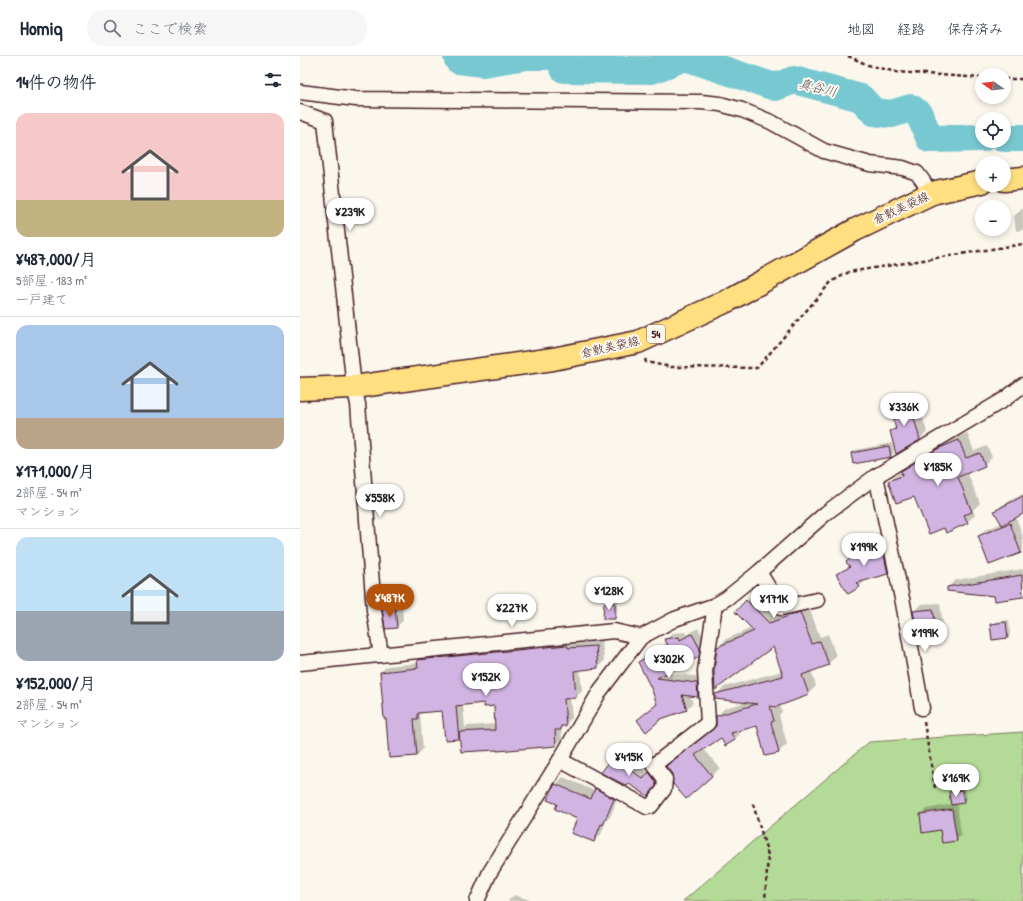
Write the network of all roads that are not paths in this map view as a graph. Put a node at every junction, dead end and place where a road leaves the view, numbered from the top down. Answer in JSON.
{"nodes":[{"id":1,"x":300,"y":92,"type":"edge"},
{"id":2,"x":300,"y":112,"type":"edge"},
{"id":3,"x":1023,"y":178,"type":"edge"},
{"id":4,"x":1011,"y":179,"type":"edge"},
{"id":5,"x":975,"y":184,"type":"edge"},
{"id":6,"x":930,"y":194,"type":"junction"},
{"id":7,"x":1023,"y":385,"type":"edge"},
{"id":8,"x":354,"y":387,"type":"junction"},
{"id":9,"x":300,"y":389,"type":"edge"},
{"id":10,"x":876,"y":476,"type":"junction"},
{"id":11,"x":759,"y":572,"type":"junction"},
{"id":12,"x":817,"y":600,"type":"dead end"},
{"id":13,"x":715,"y":605,"type":"junction"},
{"id":14,"x":641,"y":637,"type":"junction"},
{"id":15,"x":380,"y":655,"type":"junction"},
{"id":16,"x":300,"y":663,"type":"edge"},
{"id":17,"x":922,"y":708,"type":"road end"},
{"id":18,"x":560,"y":760,"type":"junction"},
{"id":19,"x":477,"y":901,"type":"edge"}],
"edges":[{"from":1,"to":6,"type":"street"},
{"from":2,"to":8,"type":"street"},
{"from":3,"to":4,"type":"main road"},
{"from":5,"to":6,"type":"main road","name":"倉敷美袋線","number":"54"},
{"from":6,"to":8,"type":"main road","name":"倉敷美袋線","number":"54"},
{"from":7,"to":10,"type":"street"},
{"from":8,"to":9,"type":"main road","name":"倉敷美袋線","number":"54"},
{"from":8,"to":15,"type":"street"},
{"from":10,"to":11,"type":"street"},
{"from":10,"to":17,"type":"street"},
{"from":11,"to":12,"type":"street"},
{"from":11,"to":13,"type":"street"},
{"from":13,"to":14,"type":"street"},
{"from":13,"to":18,"type":"street"},
{"from":14,"to":15,"type":"street"},
{"from":14,"to":18,"type":"street"},
{"from":15,"to":16,"type":"street"},
{"from":18,"to":19,"type":"street"}]}
